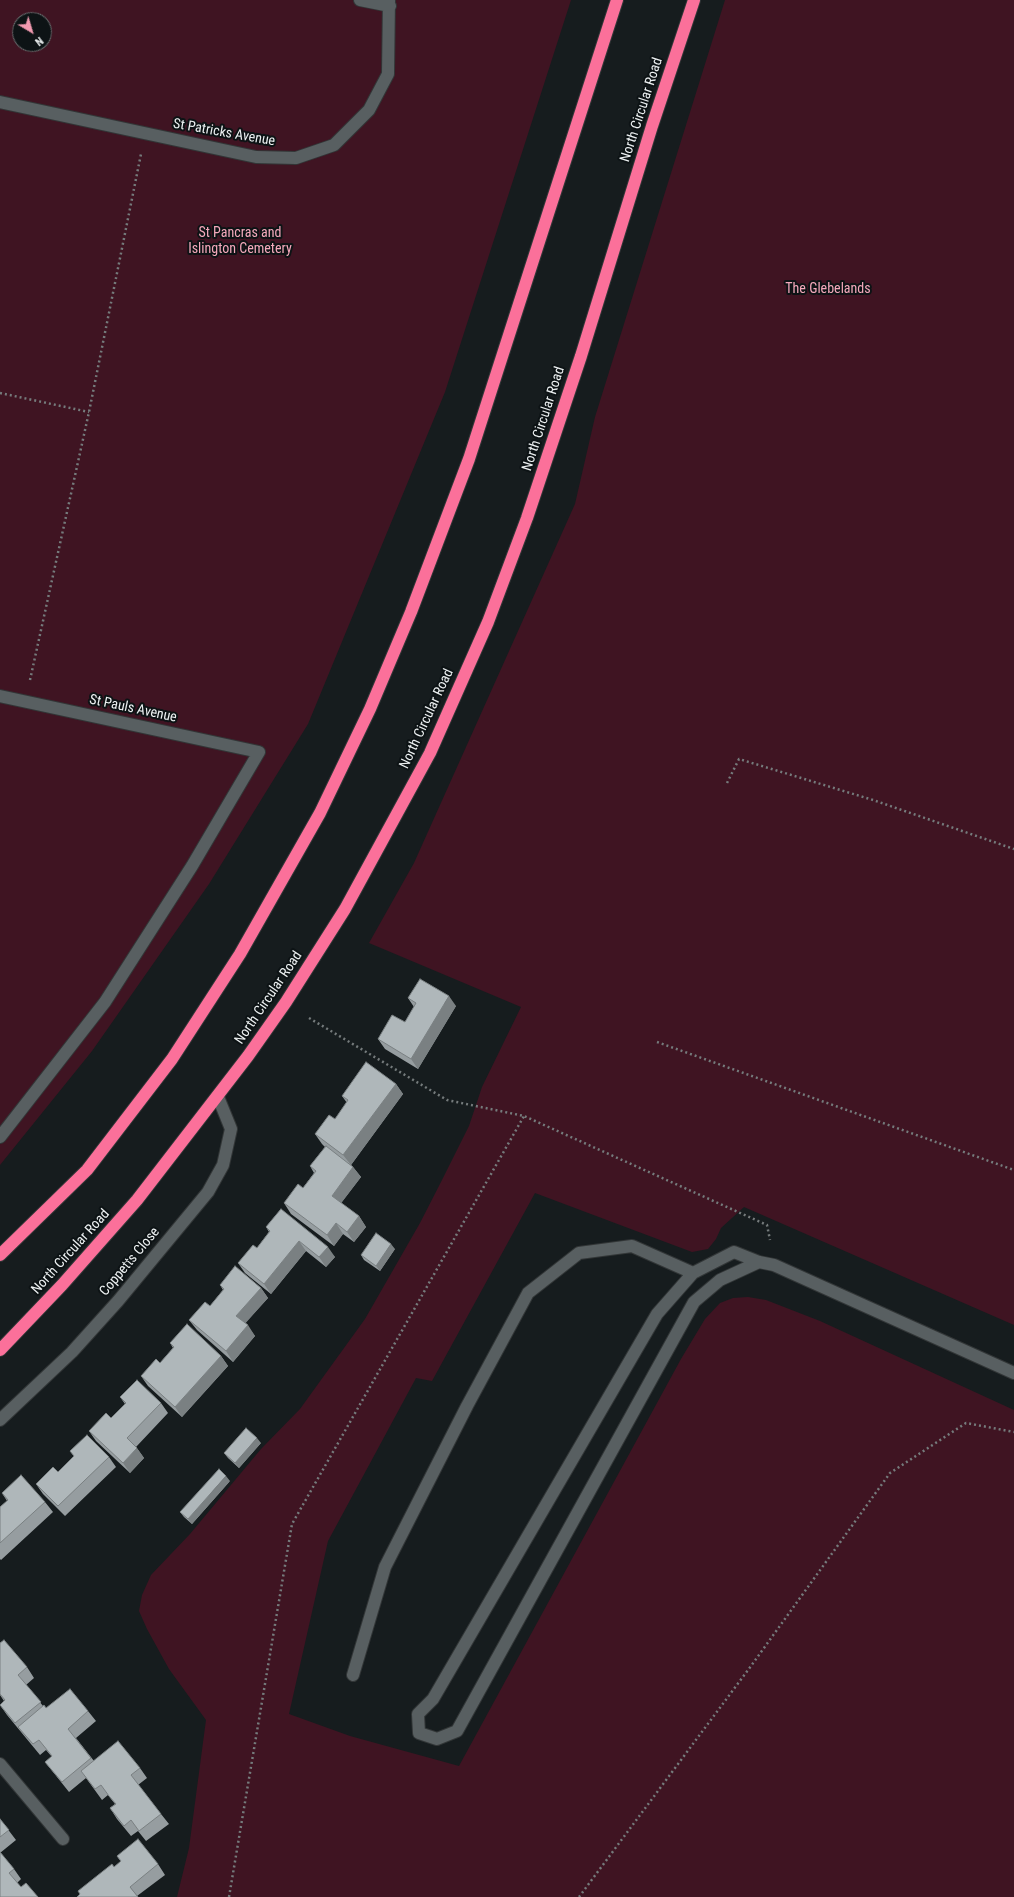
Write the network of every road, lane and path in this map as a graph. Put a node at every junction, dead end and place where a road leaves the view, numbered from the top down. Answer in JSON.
{"nodes":[{"id":1,"x":360,"y":0,"type":"edge"},
{"id":2,"x":618,"y":0,"type":"edge"},
{"id":3,"x":694,"y":0,"type":"edge"},
{"id":4,"x":390,"y":3,"type":"edge"},
{"id":5,"x":0,"y":102,"type":"edge"},
{"id":6,"x":145,"y":134,"type":"junction"},
{"id":7,"x":0,"y":392,"type":"edge"},
{"id":8,"x":89,"y":412,"type":"junction"},
{"id":9,"x":0,"y":696,"type":"edge"},
{"id":10,"x":26,"y":701,"type":"junction"},
{"id":11,"x":728,"y":783,"type":"dead end"},
{"id":12,"x":1014,"y":849,"type":"edge"},
{"id":13,"x":308,"y":1018,"type":"dead end"},
{"id":14,"x":657,"y":1042,"type":"dead end"},
{"id":15,"x":218,"y":1097,"type":"junction"},
{"id":16,"x":524,"y":1116,"type":"junction"},
{"id":17,"x":1,"y":1133,"type":"edge"},
{"id":18,"x":1014,"y":1170,"type":"edge"},
{"id":19,"x":0,"y":1255,"type":"edge"},
{"id":20,"x":759,"y":1262,"type":"junction"},
{"id":21,"x":774,"y":1264,"type":"junction"},
{"id":22,"x":693,"y":1274,"type":"junction"},
{"id":23,"x":0,"y":1350,"type":"edge"},
{"id":24,"x":1014,"y":1373,"type":"edge"},
{"id":25,"x":0,"y":1420,"type":"edge"},
{"id":26,"x":1014,"y":1432,"type":"edge"},
{"id":27,"x":353,"y":1675,"type":"dead end"},
{"id":28,"x":0,"y":1764,"type":"edge"},
{"id":29,"x":63,"y":1839,"type":"dead end"},
{"id":30,"x":229,"y":1897,"type":"edge"},
{"id":31,"x":579,"y":1897,"type":"edge"}],
"edges":[{"from":1,"to":4,"type":"street"},
{"from":2,"to":19,"type":"highway"},
{"from":3,"to":15,"type":"highway","name":"North Circular Road"},
{"from":4,"to":6,"type":"street","name":"St Patricks Avenue"},
{"from":5,"to":6,"type":"street","name":"St Patricks Avenue"},
{"from":6,"to":8,"type":"path"},
{"from":7,"to":8,"type":"path"},
{"from":8,"to":10,"type":"path"},
{"from":9,"to":10,"type":"street","name":"St Pauls Avenue"},
{"from":10,"to":17,"type":"street","name":"St Pauls Avenue"},
{"from":11,"to":12,"type":"path"},
{"from":13,"to":16,"type":"path"},
{"from":14,"to":18,"type":"path"},
{"from":15,"to":23,"type":"highway","name":"North Circular Road"},
{"from":15,"to":25,"type":"street","name":"Coppetts Close"},
{"from":16,"to":21,"type":"path"},
{"from":16,"to":30,"type":"path"},
{"from":20,"to":21,"type":"street"},
{"from":20,"to":22,"type":"street"},
{"from":20,"to":22,"type":"street"},
{"from":21,"to":24,"type":"street"},
{"from":22,"to":27,"type":"street"},
{"from":26,"to":31,"type":"path"},
{"from":28,"to":29,"type":"street"}]}
